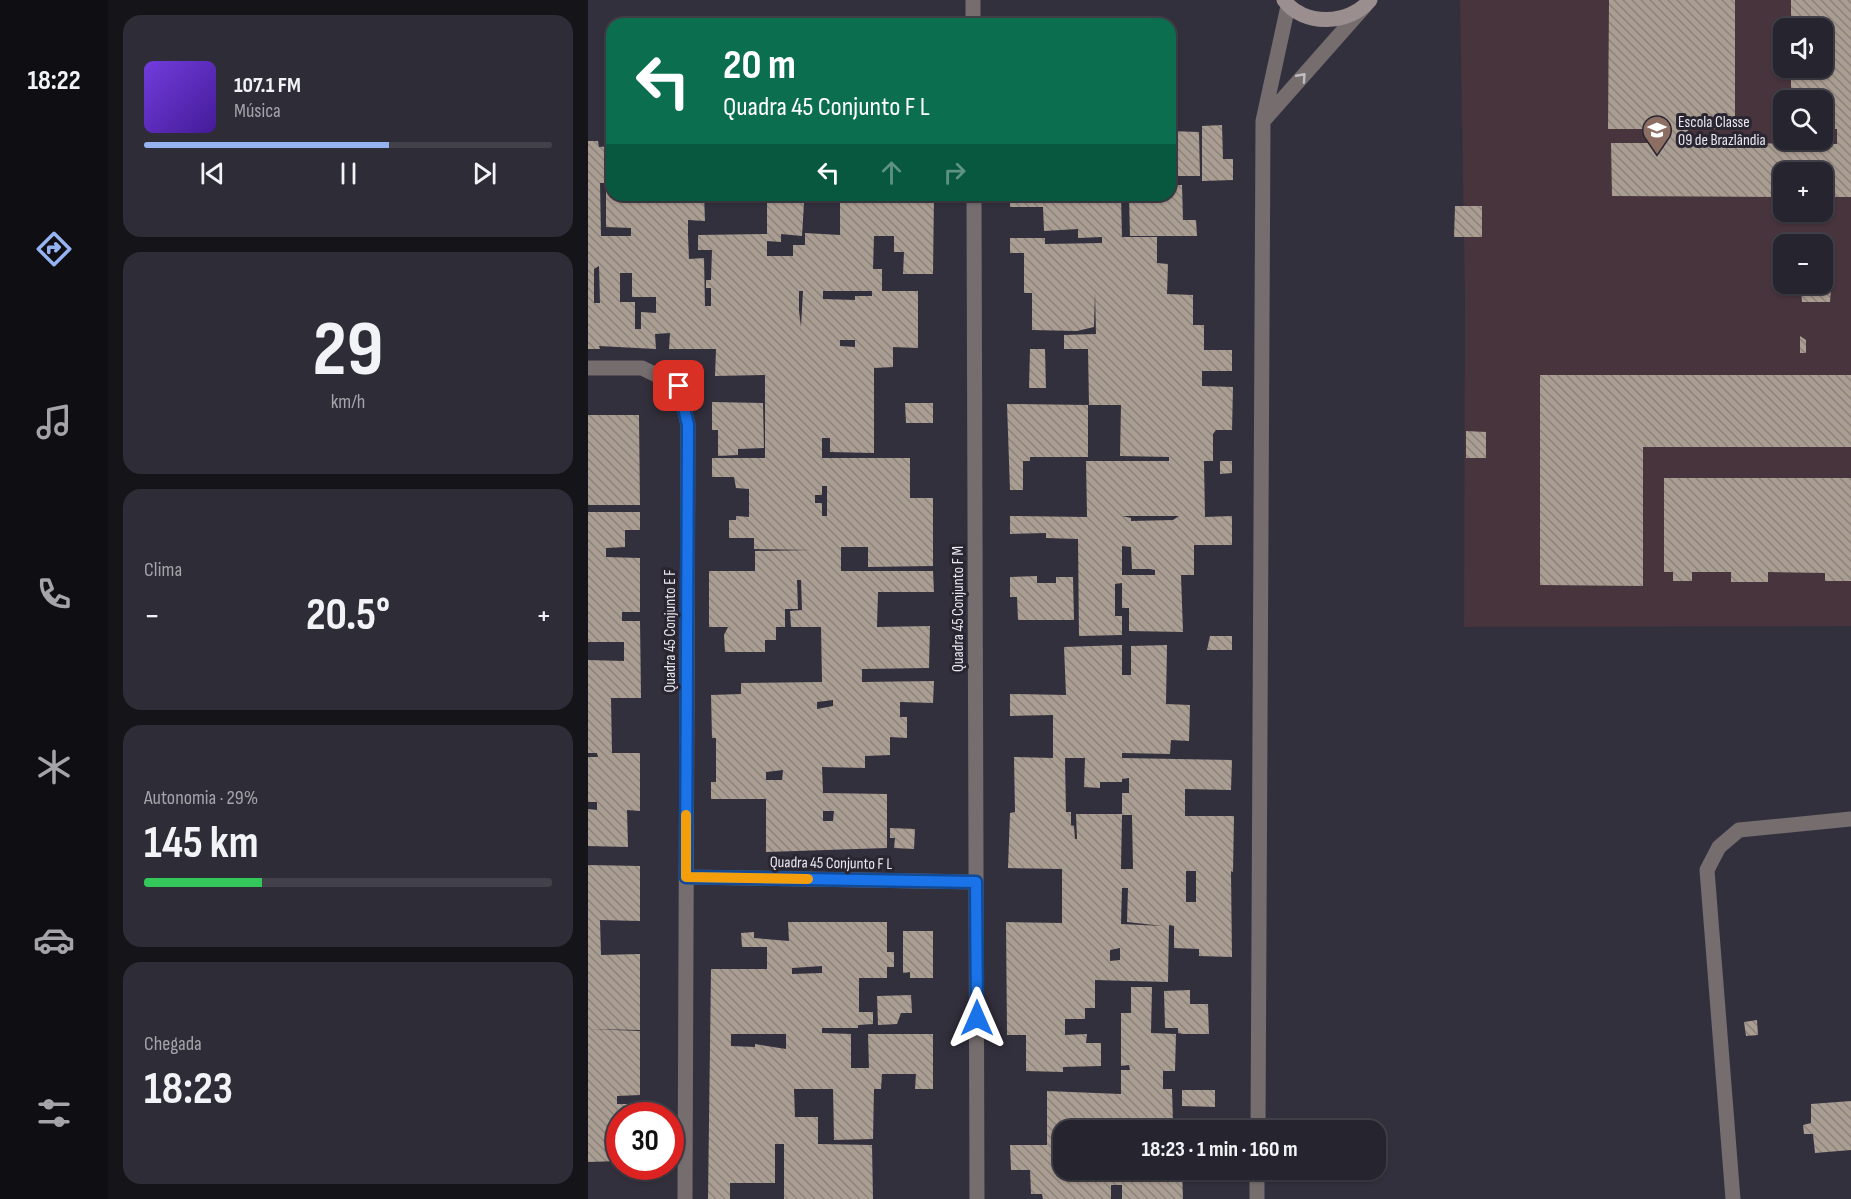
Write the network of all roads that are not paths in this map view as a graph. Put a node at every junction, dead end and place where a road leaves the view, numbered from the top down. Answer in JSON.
{"nodes":[{"id":1,"x":973,"y":0,"type":"edge"},
{"id":2,"x":1286,"y":3,"type":"edge"},
{"id":3,"x":1368,"y":3,"type":"edge"},
{"id":4,"x":973,"y":18,"type":"edge"},
{"id":5,"x":1263,"y":121,"type":"junction"},
{"id":6,"x":974,"y":201,"type":"edge"},
{"id":7,"x":588,"y":368,"type":"edge"},
{"id":8,"x":1851,"y":819,"type":"edge"},
{"id":9,"x":686,"y":877,"type":"junction"},
{"id":10,"x":976,"y":882,"type":"junction"},
{"id":11,"x":1257,"y":1120,"type":"edge"},
{"id":12,"x":1257,"y":1180,"type":"edge"},
{"id":13,"x":685,"y":1199,"type":"edge"},
{"id":14,"x":977,"y":1199,"type":"edge"},
{"id":15,"x":1257,"y":1199,"type":"edge"},
{"id":16,"x":1733,"y":1199,"type":"edge"}],
"edges":[{"from":1,"to":4,"type":"street"},
{"from":2,"to":3,"type":"street"},
{"from":2,"to":5,"type":"street"},
{"from":5,"to":3,"type":"street","one_way":true},
{"from":5,"to":11,"type":"street"},
{"from":6,"to":10,"type":"street","name":"Quadra 45 Conjunto F M"},
{"from":7,"to":9,"type":"street","name":"Quadra 45 Conjunto E F"},
{"from":8,"to":16,"type":"street"},
{"from":9,"to":10,"type":"street","name":"Quadra 45 Conjunto F L"},
{"from":9,"to":13,"type":"street","name":"Quadra 45 Conjunto E F"},
{"from":10,"to":14,"type":"street","name":"Quadra 45 Conjunto F M"},
{"from":12,"to":15,"type":"street"}]}
